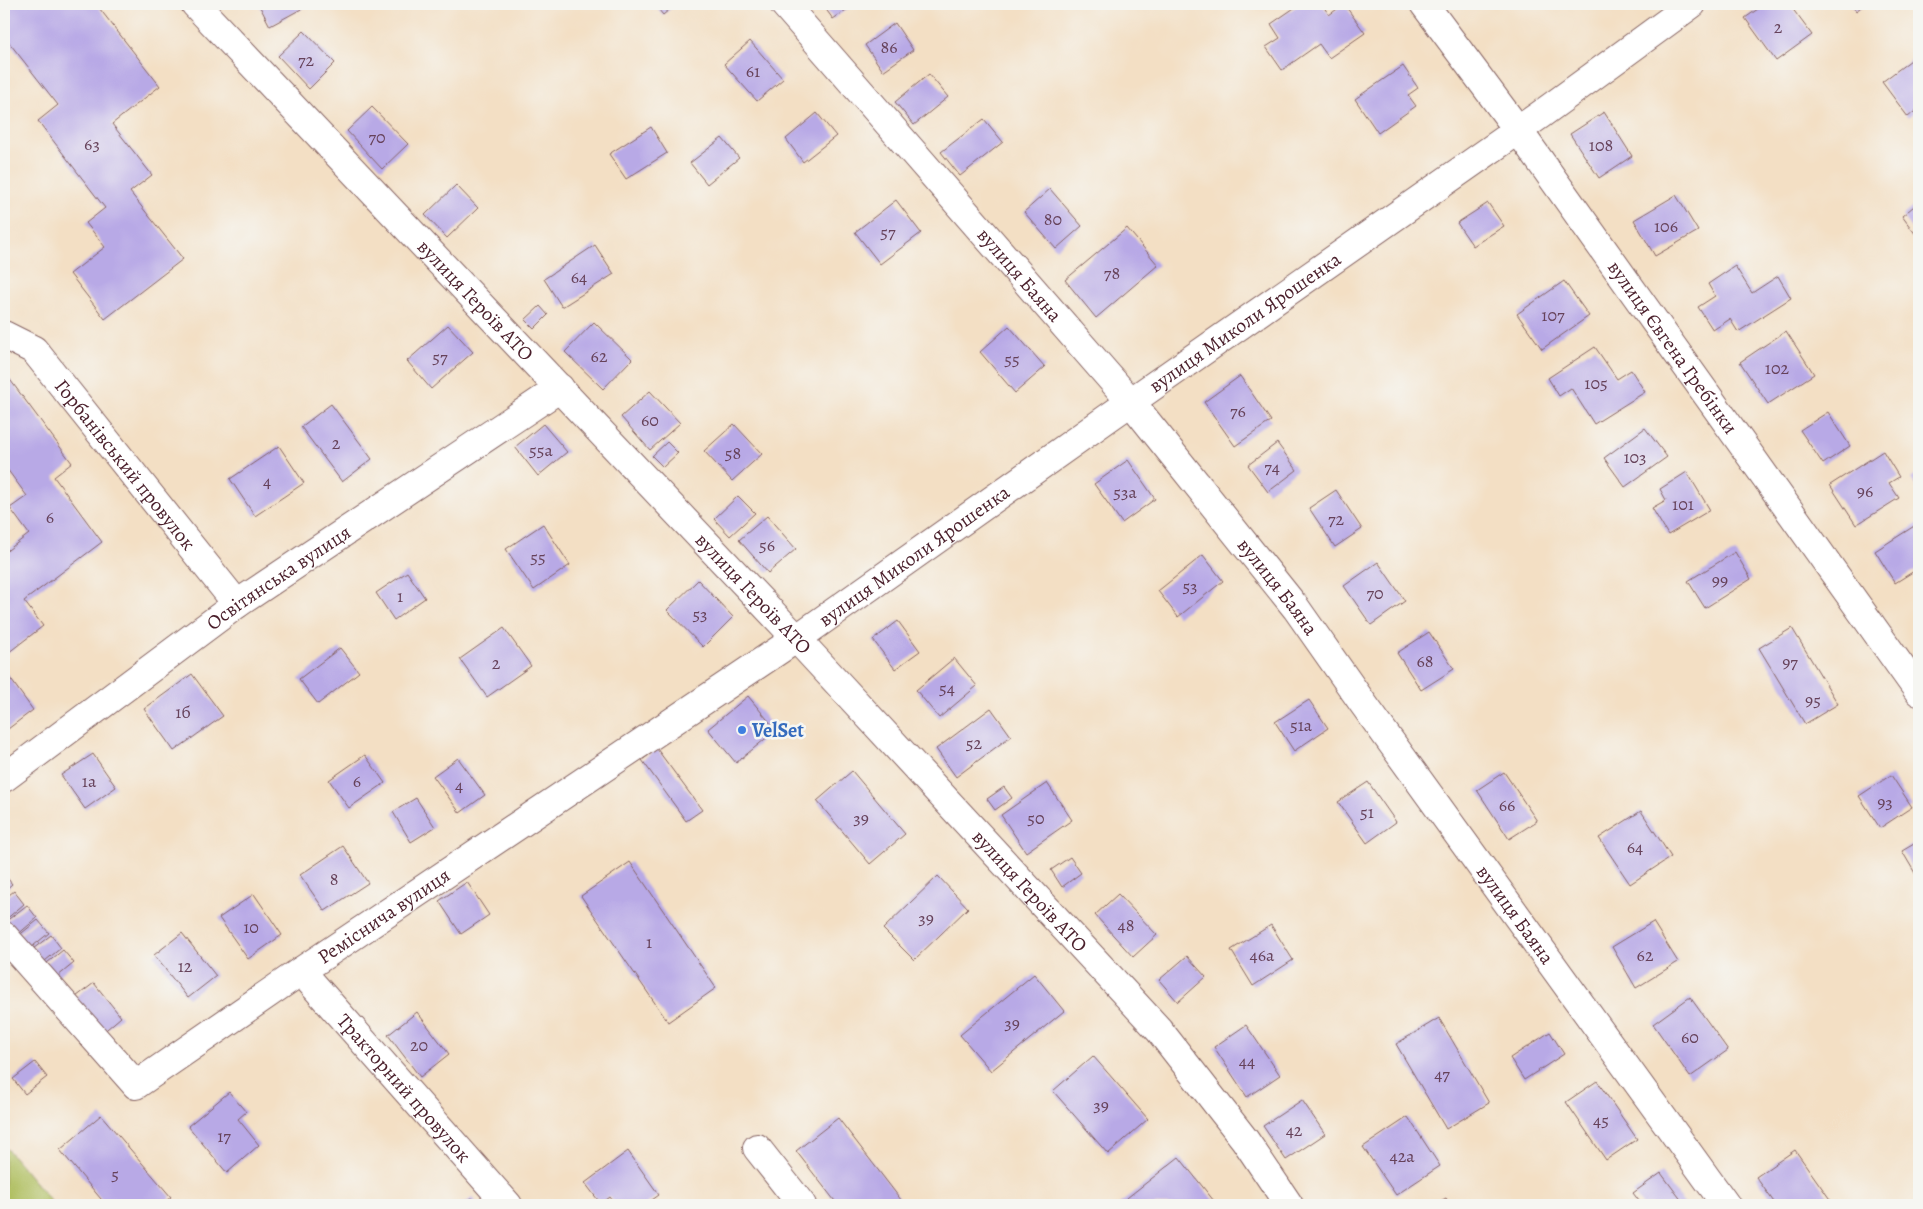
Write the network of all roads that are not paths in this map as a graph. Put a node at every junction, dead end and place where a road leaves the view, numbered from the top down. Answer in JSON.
{"nodes":[{"id":1,"x":195,"y":4,"type":"edge"},
{"id":2,"x":784,"y":4,"type":"edge"},
{"id":3,"x":1424,"y":4,"type":"edge"},
{"id":4,"x":1692,"y":4,"type":"edge"},
{"id":5,"x":1518,"y":130,"type":"junction"},
{"id":6,"x":4,"y":335,"type":"edge"},
{"id":7,"x":560,"y":388,"type":"junction"},
{"id":8,"x":1131,"y":402,"type":"junction"},
{"id":9,"x":237,"y":604,"type":"junction"},
{"id":10,"x":797,"y":638,"type":"junction"},
{"id":11,"x":1919,"y":692,"type":"edge"},
{"id":12,"x":4,"y":778,"type":"edge"},
{"id":13,"x":4,"y":936,"type":"edge"},
{"id":14,"x":301,"y":971,"type":"junction"},
{"id":15,"x":757,"y":1148,"type":"dead end"},
{"id":16,"x":508,"y":1205,"type":"edge"},
{"id":17,"x":802,"y":1205,"type":"edge"},
{"id":18,"x":1289,"y":1205,"type":"edge"},
{"id":19,"x":1726,"y":1205,"type":"edge"}],
"edges":[{"from":1,"to":7,"type":"street","name":"вулиця Героїв АТО"},
{"from":2,"to":8,"type":"street","name":"вулиця Баяна"},
{"from":3,"to":5,"type":"street","name":"вулиця Євгена Гребінки"},
{"from":4,"to":5,"type":"street","name":"вулиця Миколи Ярошенка"},
{"from":5,"to":8,"type":"street","name":"вулиця Миколи Ярошенка"},
{"from":5,"to":11,"type":"street","name":"вулиця Євгена Гребінки"},
{"from":6,"to":9,"type":"street","name":"Горбанівський провулок"},
{"from":7,"to":9,"type":"street","name":"Освітянська вулиця"},
{"from":7,"to":10,"type":"street","name":"вулиця Героїв АТО"},
{"from":8,"to":10,"type":"street","name":"вулиця Миколи Ярошенка"},
{"from":8,"to":19,"type":"street","name":"вулиця Баяна"},
{"from":9,"to":12,"type":"street","name":"Освітянська вулиця"},
{"from":10,"to":14,"type":"street","name":"Реміснича вулиця"},
{"from":10,"to":18,"type":"street","name":"вулиця Героїв АТО"},
{"from":13,"to":14,"type":"street","name":"Реміснича вулиця"},
{"from":14,"to":16,"type":"street","name":"Тракторний провулок"},
{"from":15,"to":17,"type":"street"}]}
